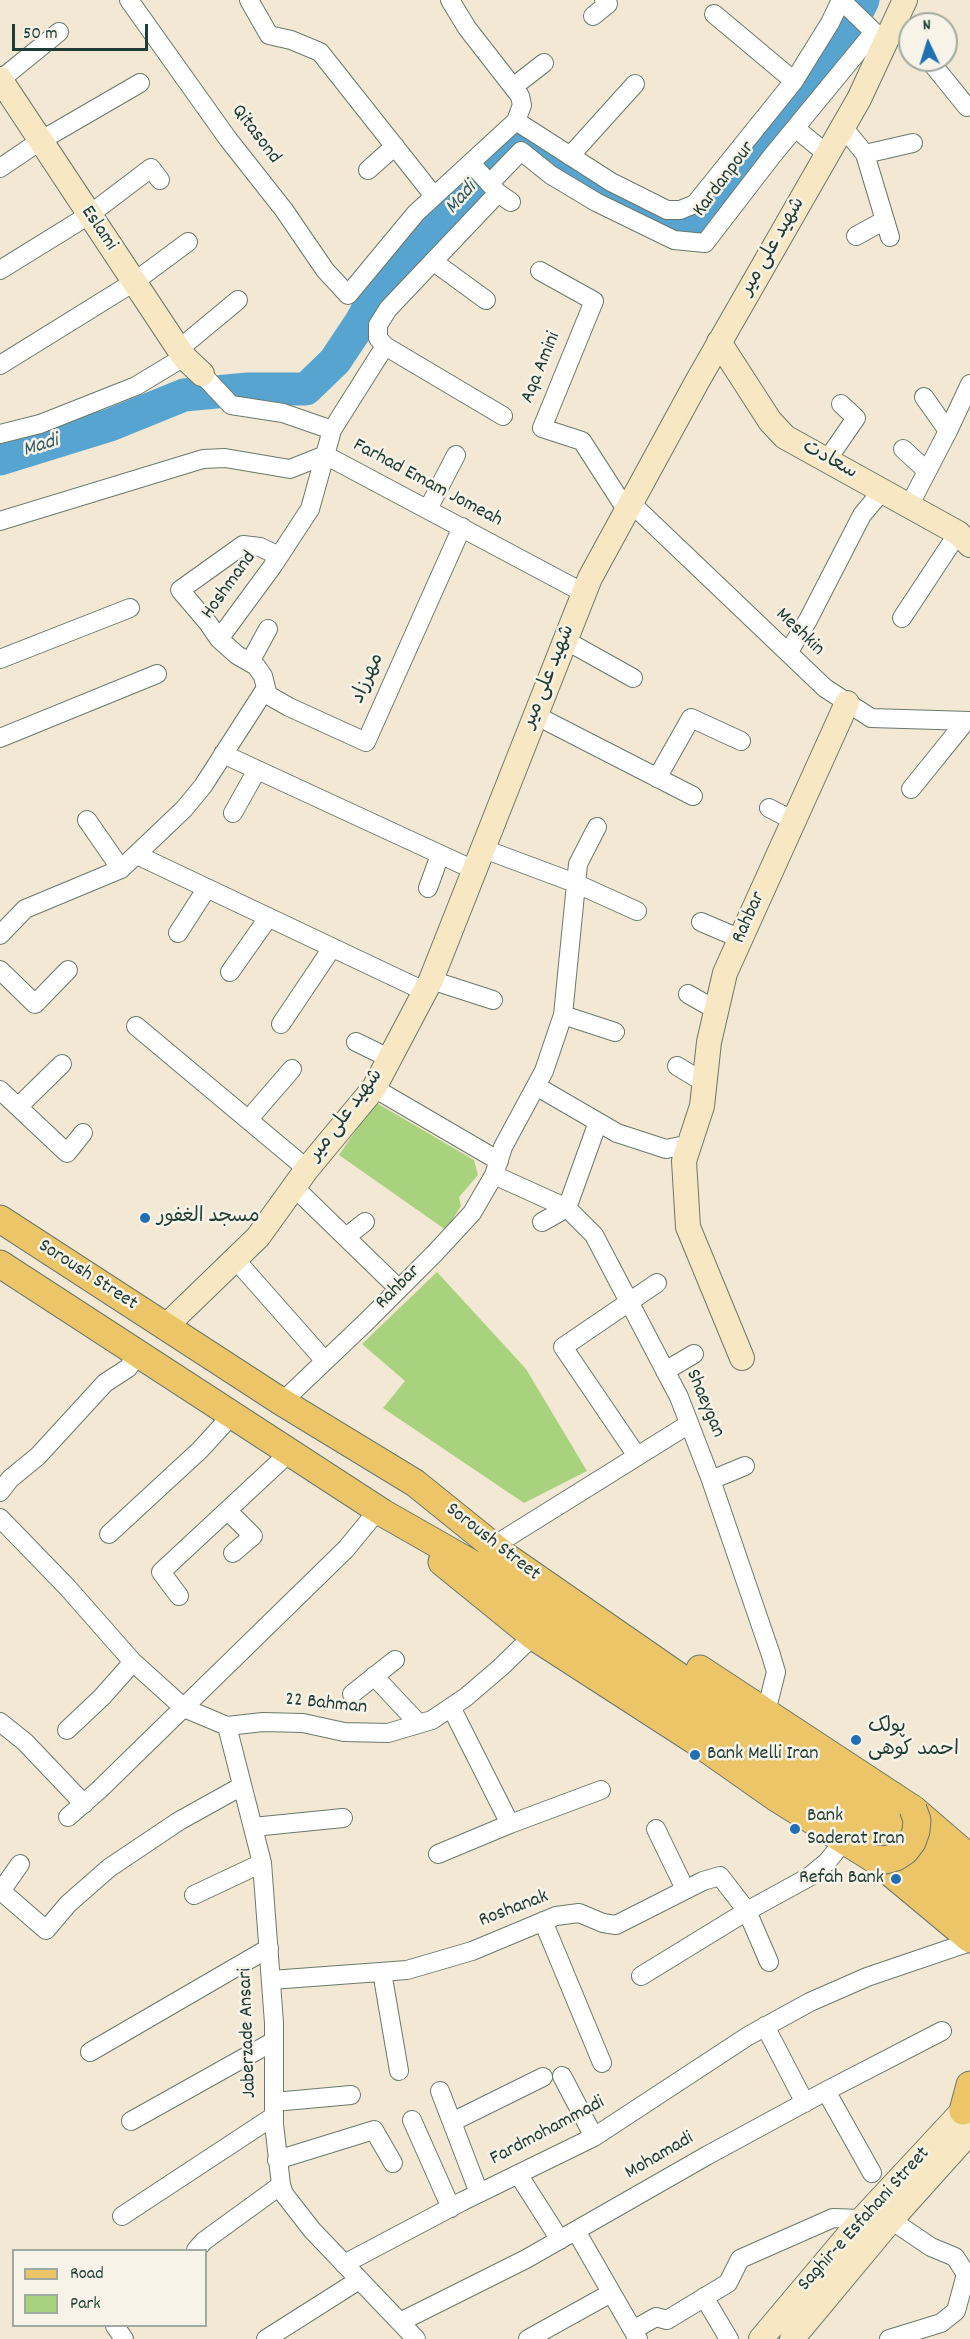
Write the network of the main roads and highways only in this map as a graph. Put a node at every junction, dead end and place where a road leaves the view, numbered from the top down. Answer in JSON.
{"nodes":[{"id":1,"x":0,"y":1219,"type":"edge"},
{"id":2,"x":1,"y":1266,"type":"edge"},
{"id":3,"x":415,"y":1483,"type":"junction"},
{"id":4,"x":381,"y":1512,"type":"junction"},
{"id":5,"x":913,"y":1809,"type":"junction"},
{"id":6,"x":970,"y":1858,"type":"edge"},
{"id":7,"x":874,"y":1860,"type":"junction"},
{"id":8,"x":970,"y":1888,"type":"edge"},
{"id":9,"x":970,"y":1914,"type":"edge"},
{"id":10,"x":970,"y":1941,"type":"edge"},
{"id":11,"x":970,"y":2085,"type":"edge"},
{"id":12,"x":968,"y":2116,"type":"edge"}],
"edges":[{"from":1,"to":3,"type":"main road","name":"Soroush Street"},
{"from":2,"to":4,"type":"main road","name":"Soroush Street"},
{"from":3,"to":5,"type":"main road"},
{"from":3,"to":8,"type":"main road","name":"Soroush Street"},
{"from":4,"to":7,"type":"main road"},
{"from":4,"to":9,"type":"main road","name":"Soroush Street"},
{"from":5,"to":6,"type":"main road"},
{"from":5,"to":7,"type":"main road","bridge":true},
{"from":7,"to":10,"type":"main road"},
{"from":11,"to":12,"type":"main road"}]}
